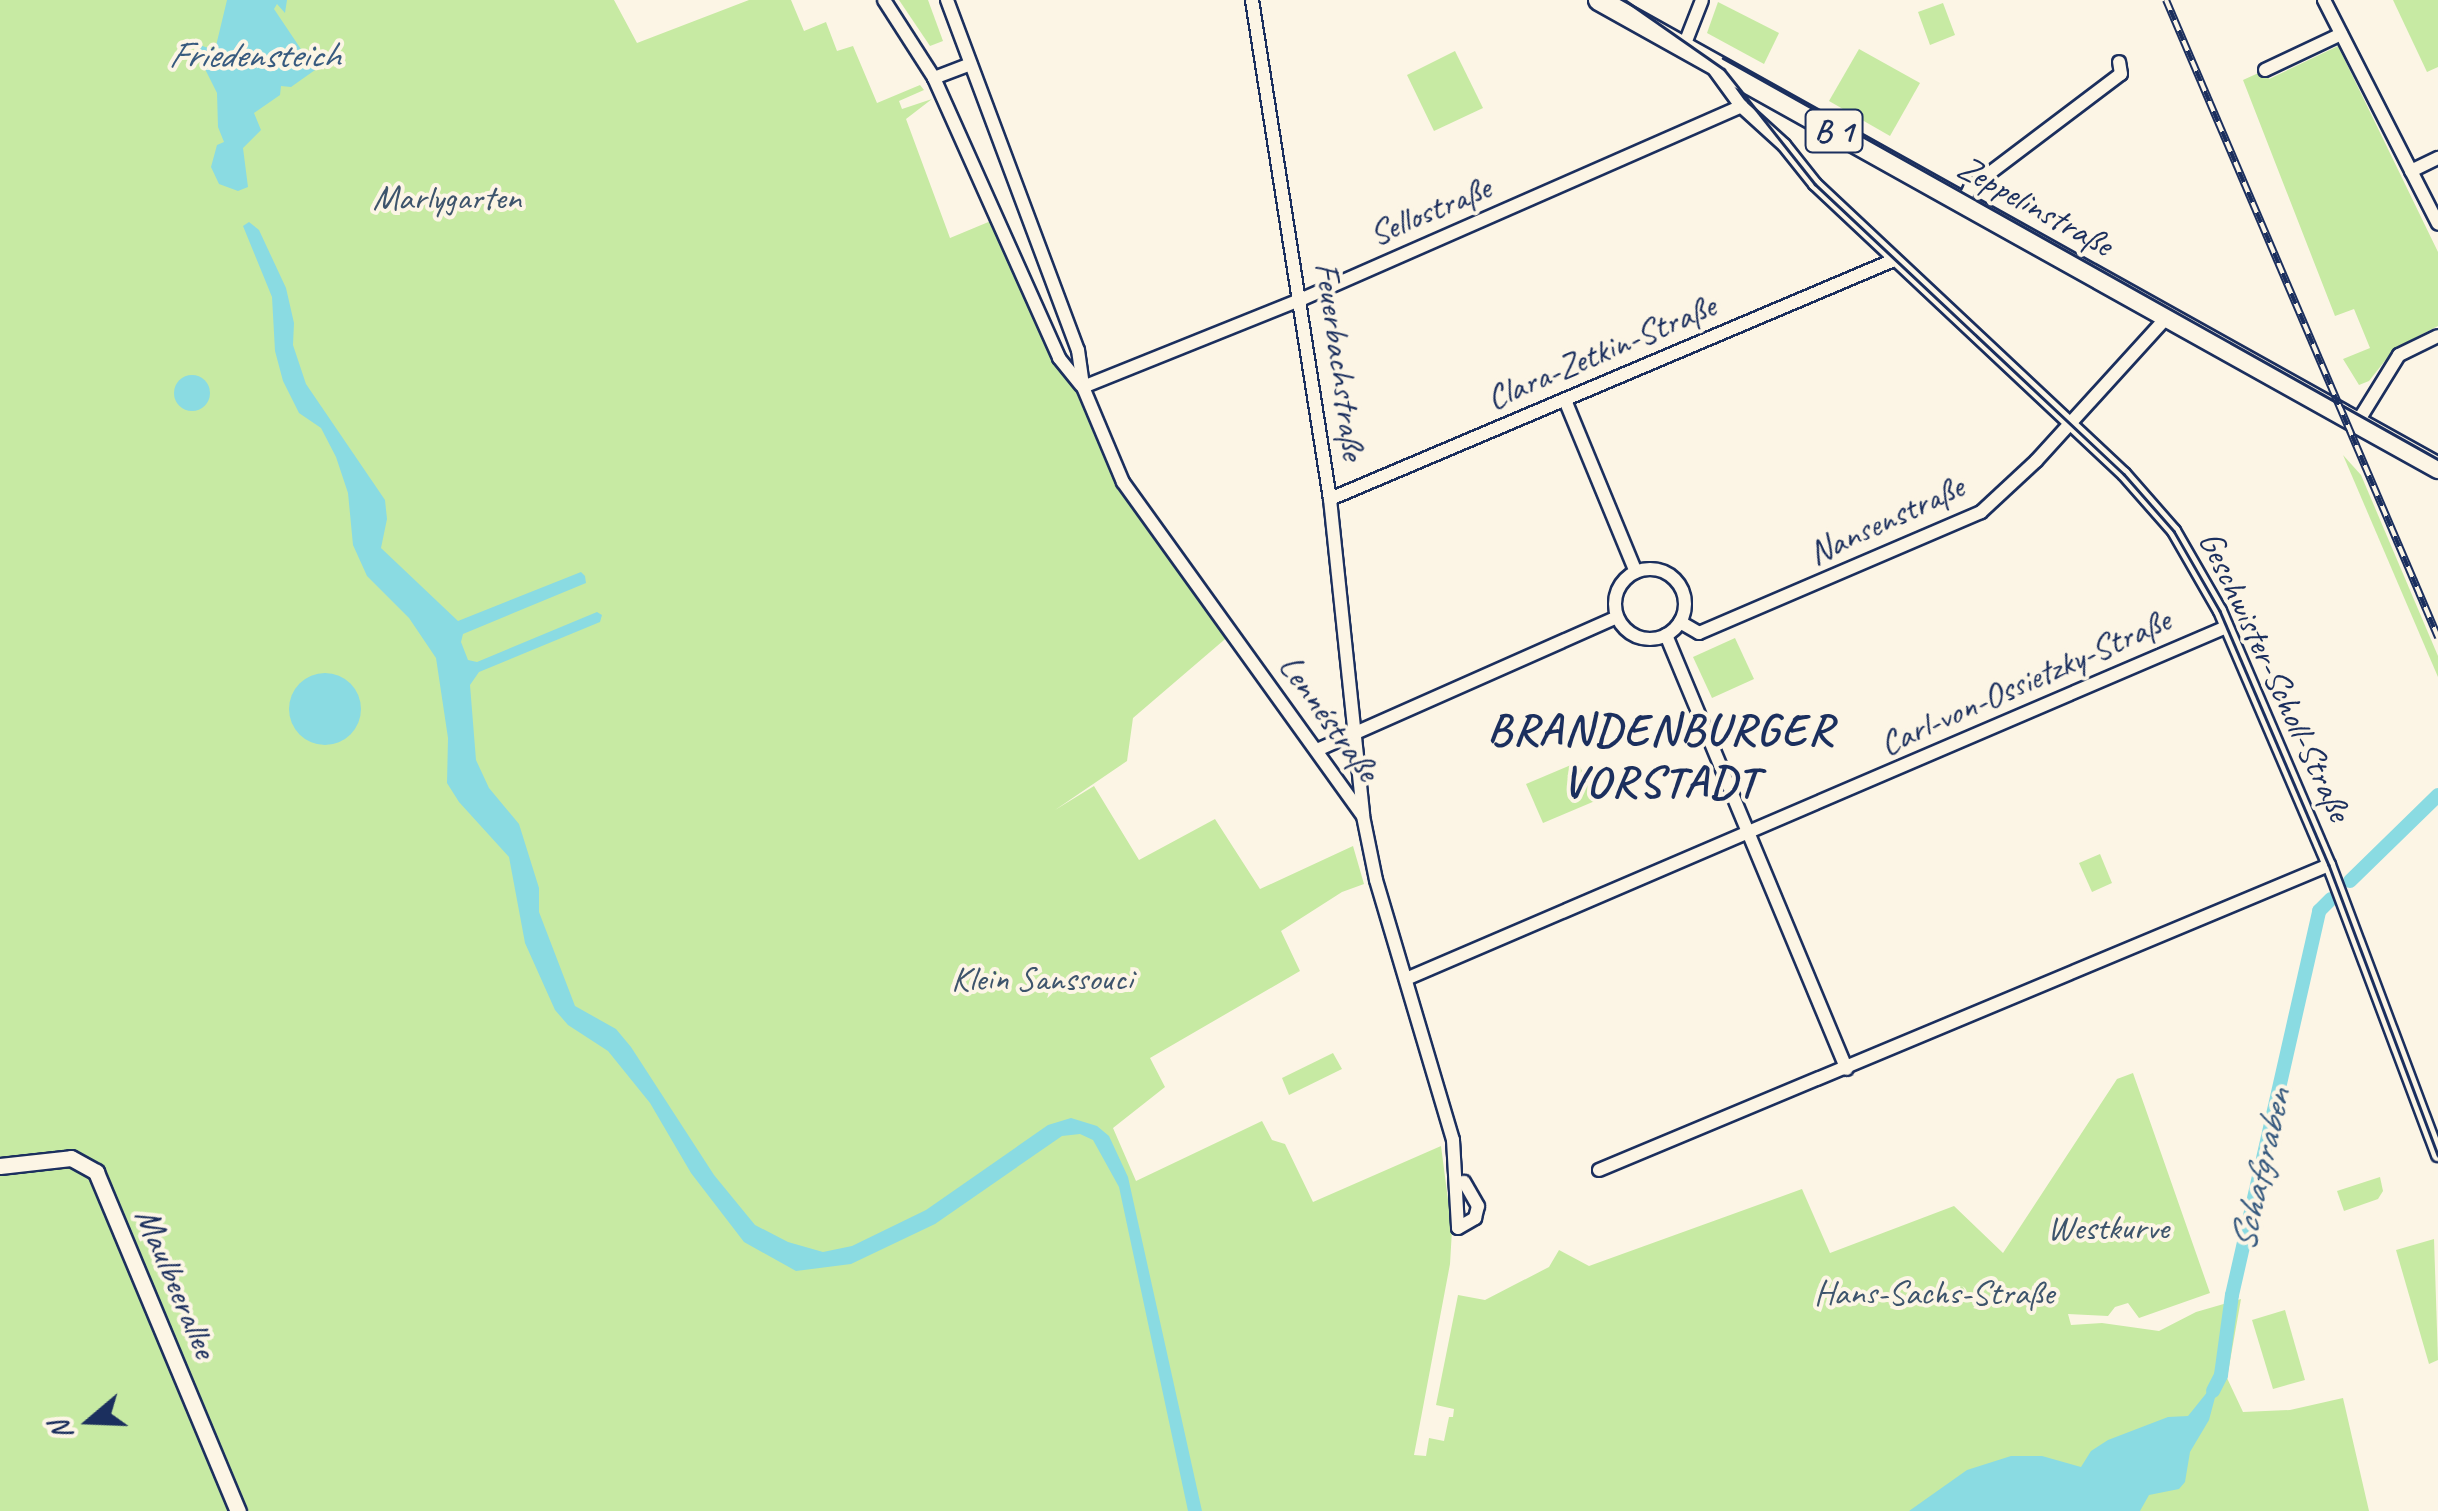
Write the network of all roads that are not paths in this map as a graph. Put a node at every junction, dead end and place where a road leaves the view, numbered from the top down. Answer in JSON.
{"nodes":[{"id":1,"x":884,"y":0,"type":"edge"},
{"id":2,"x":947,"y":0,"type":"edge"},
{"id":3,"x":1252,"y":0,"type":"edge"},
{"id":4,"x":1600,"y":0,"type":"edge"},
{"id":5,"x":1702,"y":0,"type":"edge"},
{"id":6,"x":2324,"y":0,"type":"edge"},
{"id":7,"x":2341,"y":34,"type":"junction"},
{"id":8,"x":1684,"y":46,"type":"junction"},
{"id":9,"x":1706,"y":59,"type":"junction"},
{"id":10,"x":2118,"y":62,"type":"dead end"},
{"id":11,"x":970,"y":64,"type":"junction"},
{"id":12,"x":2264,"y":70,"type":"dead end"},
{"id":13,"x":934,"y":78,"type":"junction"},
{"id":14,"x":1741,"y":106,"type":"junction"},
{"id":15,"x":2438,"y":158,"type":"edge"},
{"id":16,"x":2411,"y":171,"type":"junction"},
{"id":17,"x":1963,"y":202,"type":"junction"},
{"id":18,"x":2438,"y":224,"type":"edge"},
{"id":19,"x":1894,"y":260,"type":"junction"},
{"id":20,"x":1302,"y":298,"type":"junction"},
{"id":21,"x":2167,"y":317,"type":"junction"},
{"id":22,"x":2438,"y":336,"type":"edge"},
{"id":23,"x":1083,"y":388,"type":"junction"},
{"id":24,"x":1564,"y":400,"type":"junction"},
{"id":25,"x":2357,"y":423,"type":"junction"},
{"id":26,"x":2070,"y":424,"type":"junction"},
{"id":27,"x":2438,"y":468,"type":"edge"},
{"id":28,"x":1330,"y":499,"type":"junction"},
{"id":29,"x":1636,"y":572,"type":"junction"},
{"id":30,"x":1618,"y":617,"type":"junction"},
{"id":31,"x":1680,"y":622,"type":"junction"},
{"id":32,"x":2226,"y":628,"type":"junction"},
{"id":33,"x":1666,"y":635,"type":"junction"},
{"id":34,"x":1357,"y":733,"type":"junction"},
{"id":35,"x":1316,"y":750,"type":"junction"},
{"id":36,"x":1363,"y":816,"type":"junction"},
{"id":37,"x":1750,"y":835,"type":"junction"},
{"id":38,"x":2330,"y":866,"type":"junction"},
{"id":39,"x":1406,"y":979,"type":"junction"},
{"id":40,"x":1848,"y":1069,"type":"junction"},
{"id":41,"x":2434,"y":1130,"type":"edge"},
{"id":42,"x":2438,"y":1156,"type":"edge"},
{"id":43,"x":0,"y":1166,"type":"edge"},
{"id":44,"x":1599,"y":1170,"type":"dead end"},
{"id":45,"x":1466,"y":1181,"type":"dead end"},
{"id":46,"x":238,"y":1511,"type":"edge"}],
"edges":[{"from":1,"to":13,"type":"street","name":"Lennéstraße"},
{"from":2,"to":11,"type":"street","name":"Lennéstraße"},
{"from":3,"to":20,"type":"street","name":"Feuerbachstraße"},
{"from":4,"to":8,"type":"main road","name":"Zeppelinstraße","number":"B 1"},
{"from":5,"to":8,"type":"street"},
{"from":6,"to":7,"type":"street"},
{"from":7,"to":12,"type":"street"},
{"from":7,"to":16,"type":"street"},
{"from":8,"to":9,"type":"main road","name":"Zeppelinstraße","number":"B 1"},
{"from":9,"to":14,"type":"street","name":"Geschwister-Scholl-Straße"},
{"from":9,"to":17,"type":"main road","name":"Zeppelinstraße","number":"B 1"},
{"from":10,"to":17,"type":"street"},
{"from":11,"to":13,"type":"street"},
{"from":11,"to":23,"type":"street","name":"Lennéstraße"},
{"from":13,"to":23,"type":"street","name":"Lennéstraße"},
{"from":14,"to":19,"type":"street","name":"Geschwister-Scholl-Straße"},
{"from":14,"to":20,"type":"street","name":"Sellostraße"},
{"from":15,"to":16,"type":"street"},
{"from":16,"to":18,"type":"street"},
{"from":17,"to":21,"type":"main road","name":"Zeppelinstraße","number":"B 1"},
{"from":19,"to":24,"type":"street","name":"Clara-Zetkin-Straße"},
{"from":19,"to":26,"type":"street","name":"Geschwister-Scholl-Straße"},
{"from":20,"to":23,"type":"street","name":"Sellostraße"},
{"from":20,"to":28,"type":"street","name":"Feuerbachstraße"},
{"from":21,"to":25,"type":"main road","name":"Zeppelinstraße","number":"B 1"},
{"from":21,"to":26,"type":"street","name":"Nansenstraße"},
{"from":22,"to":25,"type":"street"},
{"from":23,"to":35,"type":"street","name":"Lennéstraße"},
{"from":24,"to":28,"type":"street","name":"Clara-Zetkin-Straße"},
{"from":24,"to":29,"type":"street"},
{"from":25,"to":27,"type":"main road","name":"Zeppelinstraße","number":"B 1"},
{"from":26,"to":31,"type":"street","name":"Nansenstraße"},
{"from":26,"to":32,"type":"street","name":"Geschwister-Scholl-Straße"},
{"from":28,"to":34,"type":"street","name":"Feuerbachstraße"},
{"from":29,"to":30,"type":"street"},
{"from":29,"to":31,"type":"street"},
{"from":30,"to":33,"type":"street"},
{"from":30,"to":34,"type":"street"},
{"from":31,"to":33,"type":"street"},
{"from":32,"to":37,"type":"street","name":"Carl-von-Ossietzky-Straße"},
{"from":32,"to":38,"type":"street","name":"Geschwister-Scholl-Straße"},
{"from":33,"to":37,"type":"street"},
{"from":34,"to":35,"type":"street"},
{"from":34,"to":36,"type":"street","name":"Feuerbachstraße"},
{"from":35,"to":36,"type":"street","name":"Lennéstraße"},
{"from":36,"to":39,"type":"street","name":"Lennéstraße"},
{"from":37,"to":39,"type":"street","name":"Carl-von-Ossietzky-Straße"},
{"from":37,"to":40,"type":"street"},
{"from":38,"to":40,"type":"street"},
{"from":38,"to":41,"type":"street","name":"Geschwister-Scholl-Straße"},
{"from":39,"to":45,"type":"street","name":"Lennéstraße"},
{"from":40,"to":44,"type":"street"},
{"from":41,"to":42,"type":"street","name":"Geschwister-Scholl-Straße"},
{"from":43,"to":46,"type":"street","name":"Maulbeerallee"}]}
